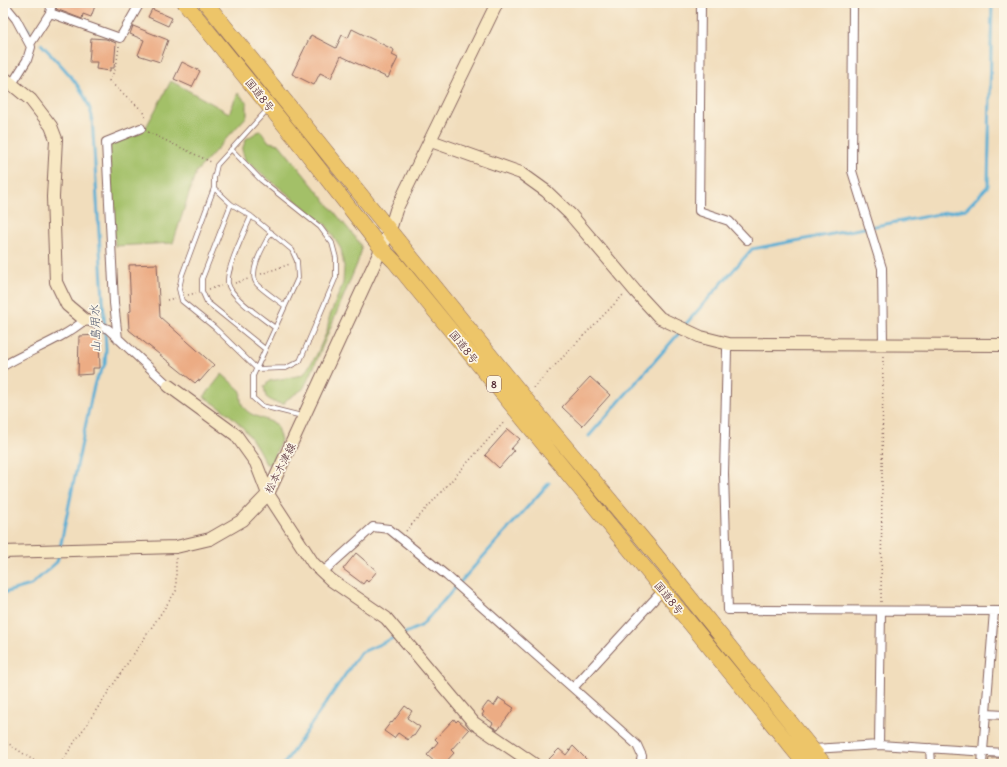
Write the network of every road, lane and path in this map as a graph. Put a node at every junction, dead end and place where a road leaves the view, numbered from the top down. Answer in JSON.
{"nodes":[{"id":1,"x":4,"y":3,"type":"edge"},
{"id":2,"x":140,"y":3,"type":"edge"},
{"id":3,"x":185,"y":3,"type":"edge"},
{"id":4,"x":206,"y":3,"type":"edge"},
{"id":5,"x":498,"y":3,"type":"edge"},
{"id":6,"x":701,"y":3,"type":"edge"},
{"id":7,"x":853,"y":3,"type":"edge"},
{"id":8,"x":51,"y":7,"type":"edge"},
{"id":9,"x":120,"y":38,"type":"junction"},
{"id":10,"x":30,"y":44,"type":"junction"},
{"id":11,"x":8,"y":81,"type":"edge"},
{"id":12,"x":269,"y":107,"type":"junction"},
{"id":13,"x":144,"y":130,"type":"junction"},
{"id":14,"x":431,"y":141,"type":"junction"},
{"id":15,"x":231,"y":149,"type":"junction"},
{"id":16,"x":217,"y":165,"type":"junction"},
{"id":17,"x":214,"y":188,"type":"junction"},
{"id":18,"x":231,"y":204,"type":"junction"},
{"id":19,"x":251,"y":216,"type":"junction"},
{"id":20,"x":390,"y":230,"type":"junction"},
{"id":21,"x":271,"y":232,"type":"junction"},
{"id":22,"x":747,"y":240,"type":"dead end"},
{"id":23,"x":382,"y":248,"type":"junction"},
{"id":24,"x":631,"y":287,"type":"junction"},
{"id":25,"x":285,"y":306,"type":"junction"},
{"id":26,"x":85,"y":320,"type":"junction"},
{"id":27,"x":275,"y":328,"type":"junction"},
{"id":28,"x":118,"y":339,"type":"junction"},
{"id":29,"x":729,"y":344,"type":"junction"},
{"id":30,"x":883,"y":344,"type":"junction"},
{"id":31,"x":1004,"y":345,"type":"edge"},
{"id":32,"x":265,"y":349,"type":"junction"},
{"id":33,"x":3,"y":366,"type":"edge"},
{"id":34,"x":257,"y":368,"type":"junction"},
{"id":35,"x":169,"y":386,"type":"joint"},
{"id":36,"x":533,"y":388,"type":"dead end"},
{"id":37,"x":305,"y":417,"type":"junction"},
{"id":38,"x":505,"y":421,"type":"dead end"},
{"id":39,"x":268,"y":494,"type":"junction"},
{"id":40,"x":400,"y":538,"type":"junction"},
{"id":41,"x":176,"y":547,"type":"junction"},
{"id":42,"x":3,"y":552,"type":"edge"},
{"id":43,"x":323,"y":572,"type":"junction"},
{"id":44,"x":663,"y":590,"type":"junction"},
{"id":45,"x":881,"y":611,"type":"junction"},
{"id":46,"x":994,"y":611,"type":"junction"},
{"id":47,"x":1004,"y":611,"type":"edge"},
{"id":48,"x":573,"y":688,"type":"junction"},
{"id":49,"x":987,"y":714,"type":"junction"},
{"id":50,"x":1004,"y":715,"type":"edge"},
{"id":51,"x":3,"y":740,"type":"edge"},
{"id":52,"x":879,"y":745,"type":"junction"},
{"id":53,"x":930,"y":748,"type":"junction"},
{"id":54,"x":813,"y":749,"type":"junction"},
{"id":55,"x":983,"y":751,"type":"junction"},
{"id":56,"x":1004,"y":753,"type":"edge"},
{"id":57,"x":39,"y":764,"type":"edge"},
{"id":58,"x":60,"y":764,"type":"edge"},
{"id":59,"x":534,"y":764,"type":"edge"},
{"id":60,"x":640,"y":764,"type":"edge"},
{"id":61,"x":805,"y":764,"type":"edge"},
{"id":62,"x":824,"y":764,"type":"edge"},
{"id":63,"x":930,"y":764,"type":"edge"},
{"id":64,"x":982,"y":764,"type":"edge"}],
"edges":[{"from":1,"to":10,"type":"street"},
{"from":2,"to":9,"type":"street"},
{"from":3,"to":12,"type":"highway","name":"国道8号","number":"8"},
{"from":4,"to":20,"type":"highway","name":"国道8号","number":"8"},
{"from":5,"to":14,"type":"street","name":"松本木津線"},
{"from":6,"to":22,"type":"street"},
{"from":7,"to":30,"type":"street"},
{"from":8,"to":9,"type":"street"},
{"from":8,"to":10,"type":"street"},
{"from":9,"to":13,"type":"path"},
{"from":10,"to":11,"type":"street"},
{"from":11,"to":26,"type":"street"},
{"from":12,"to":15,"type":"lane"},
{"from":12,"to":23,"type":"highway","name":"国道8号","number":"8"},
{"from":13,"to":16,"type":"path"},
{"from":13,"to":28,"type":"street"},
{"from":14,"to":20,"type":"street","name":"松本木津線"},
{"from":14,"to":24,"type":"street"},
{"from":15,"to":16,"type":"lane"},
{"from":15,"to":34,"type":"lane"},
{"from":16,"to":17,"type":"lane"},
{"from":17,"to":18,"type":"lane"},
{"from":17,"to":34,"type":"lane"},
{"from":18,"to":19,"type":"lane"},
{"from":18,"to":32,"type":"lane"},
{"from":19,"to":21,"type":"lane"},
{"from":19,"to":27,"type":"lane"},
{"from":20,"to":23,"type":"street","name":"松本木津線"},
{"from":20,"to":54,"type":"highway","name":"国道8号","number":"8"},
{"from":21,"to":25,"type":"lane"},
{"from":21,"to":25,"type":"lane"},
{"from":23,"to":37,"type":"street","name":"松本木津線"},
{"from":23,"to":44,"type":"highway","name":"国道8号","number":"8"},
{"from":24,"to":29,"type":"street"},
{"from":24,"to":36,"type":"path"},
{"from":25,"to":27,"type":"lane"},
{"from":26,"to":28,"type":"street"},
{"from":26,"to":33,"type":"street"},
{"from":27,"to":32,"type":"lane"},
{"from":28,"to":35,"type":"street"},
{"from":29,"to":30,"type":"street"},
{"from":29,"to":45,"type":"street"},
{"from":30,"to":31,"type":"street"},
{"from":30,"to":45,"type":"path"},
{"from":32,"to":34,"type":"lane"},
{"from":34,"to":37,"type":"lane"},
{"from":35,"to":39,"type":"street"},
{"from":37,"to":39,"type":"street","name":"松本木津線"},
{"from":38,"to":40,"type":"path"},
{"from":39,"to":41,"type":"street","name":"松本木津線"},
{"from":39,"to":43,"type":"street"},
{"from":40,"to":43,"type":"street"},
{"from":40,"to":48,"type":"street"},
{"from":41,"to":42,"type":"street","name":"松本木津線"},
{"from":41,"to":58,"type":"path"},
{"from":43,"to":59,"type":"street"},
{"from":44,"to":48,"type":"street"},
{"from":44,"to":61,"type":"highway","name":"国道8号","number":"8"},
{"from":45,"to":46,"type":"street"},
{"from":45,"to":52,"type":"street"},
{"from":46,"to":47,"type":"street"},
{"from":46,"to":49,"type":"street"},
{"from":48,"to":60,"type":"street"},
{"from":49,"to":50,"type":"street"},
{"from":49,"to":55,"type":"street"},
{"from":51,"to":57,"type":"path"},
{"from":52,"to":53,"type":"street"},
{"from":52,"to":54,"type":"street"},
{"from":53,"to":55,"type":"street"},
{"from":53,"to":63,"type":"street"},
{"from":54,"to":62,"type":"highway","name":"国道8号","number":"8"},
{"from":55,"to":56,"type":"street"},
{"from":55,"to":64,"type":"street"}]}
